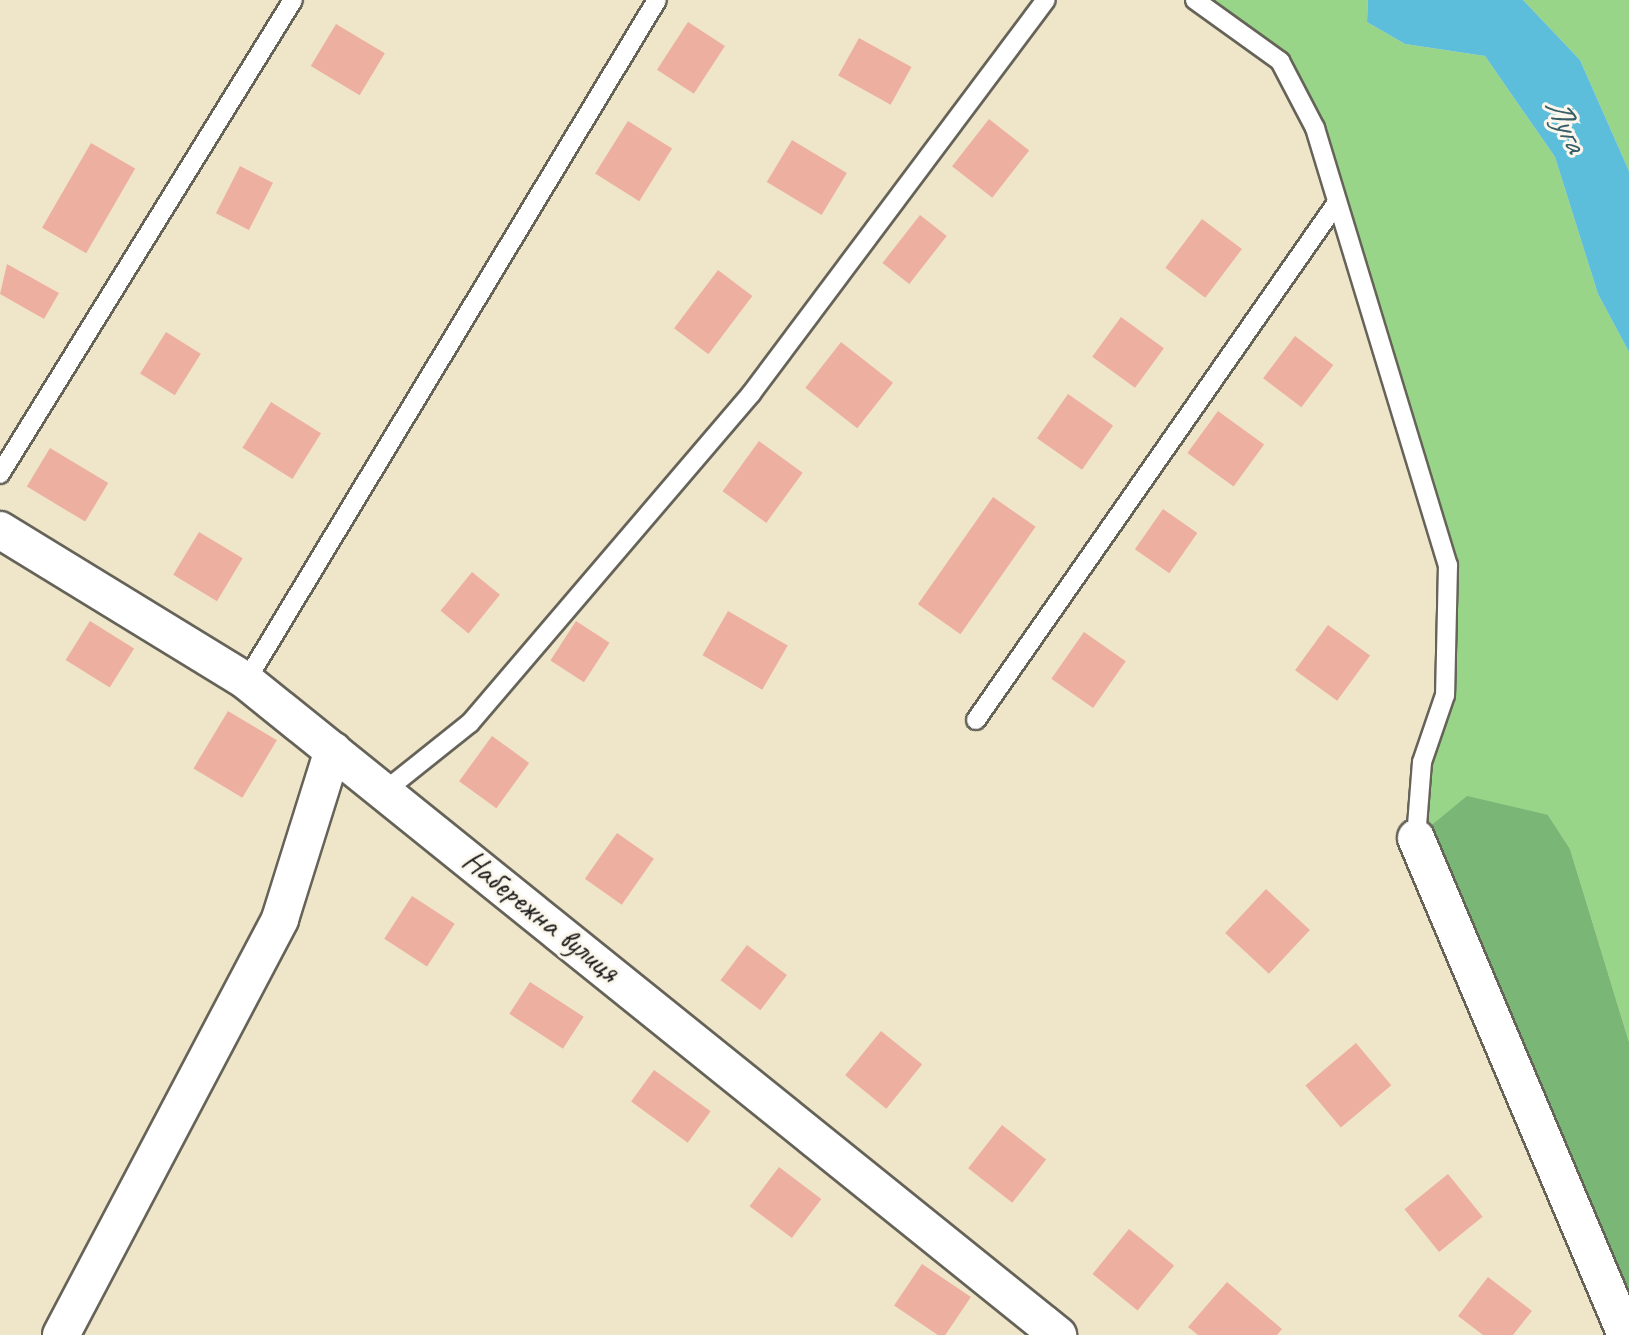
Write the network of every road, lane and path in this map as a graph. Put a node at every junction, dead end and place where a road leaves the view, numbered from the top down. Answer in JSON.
{"nodes":[{"id":1,"x":293,"y":0,"type":"edge"},
{"id":2,"x":657,"y":0,"type":"edge"},
{"id":3,"x":1046,"y":0,"type":"edge"},
{"id":4,"x":1195,"y":0,"type":"edge"},
{"id":5,"x":1336,"y":204,"type":"junction"},
{"id":6,"x":0,"y":474,"type":"edge"},
{"id":7,"x":0,"y":530,"type":"edge"},
{"id":8,"x":246,"y":681,"type":"junction"},
{"id":9,"x":976,"y":720,"type":"dead end"},
{"id":10,"x":333,"y":750,"type":"junction"},
{"id":11,"x":386,"y":790,"type":"junction"},
{"id":12,"x":1416,"y":838,"type":"joint"},
{"id":13,"x":61,"y":1335,"type":"edge"},
{"id":14,"x":1058,"y":1335,"type":"edge"},
{"id":15,"x":1626,"y":1335,"type":"edge"}],
"edges":[{"from":1,"to":6,"type":"lane"},
{"from":2,"to":8,"type":"lane"},
{"from":3,"to":11,"type":"lane"},
{"from":4,"to":5,"type":"lane"},
{"from":5,"to":9,"type":"lane"},
{"from":5,"to":12,"type":"lane"},
{"from":7,"to":8,"type":"street","name":"Набережна вулиця"},
{"from":8,"to":10,"type":"street","name":"Набережна вулиця"},
{"from":10,"to":11,"type":"street","name":"Набережна вулиця"},
{"from":10,"to":13,"type":"street"},
{"from":11,"to":14,"type":"street","name":"Набережна вулиця"},
{"from":12,"to":15,"type":"street"}]}
